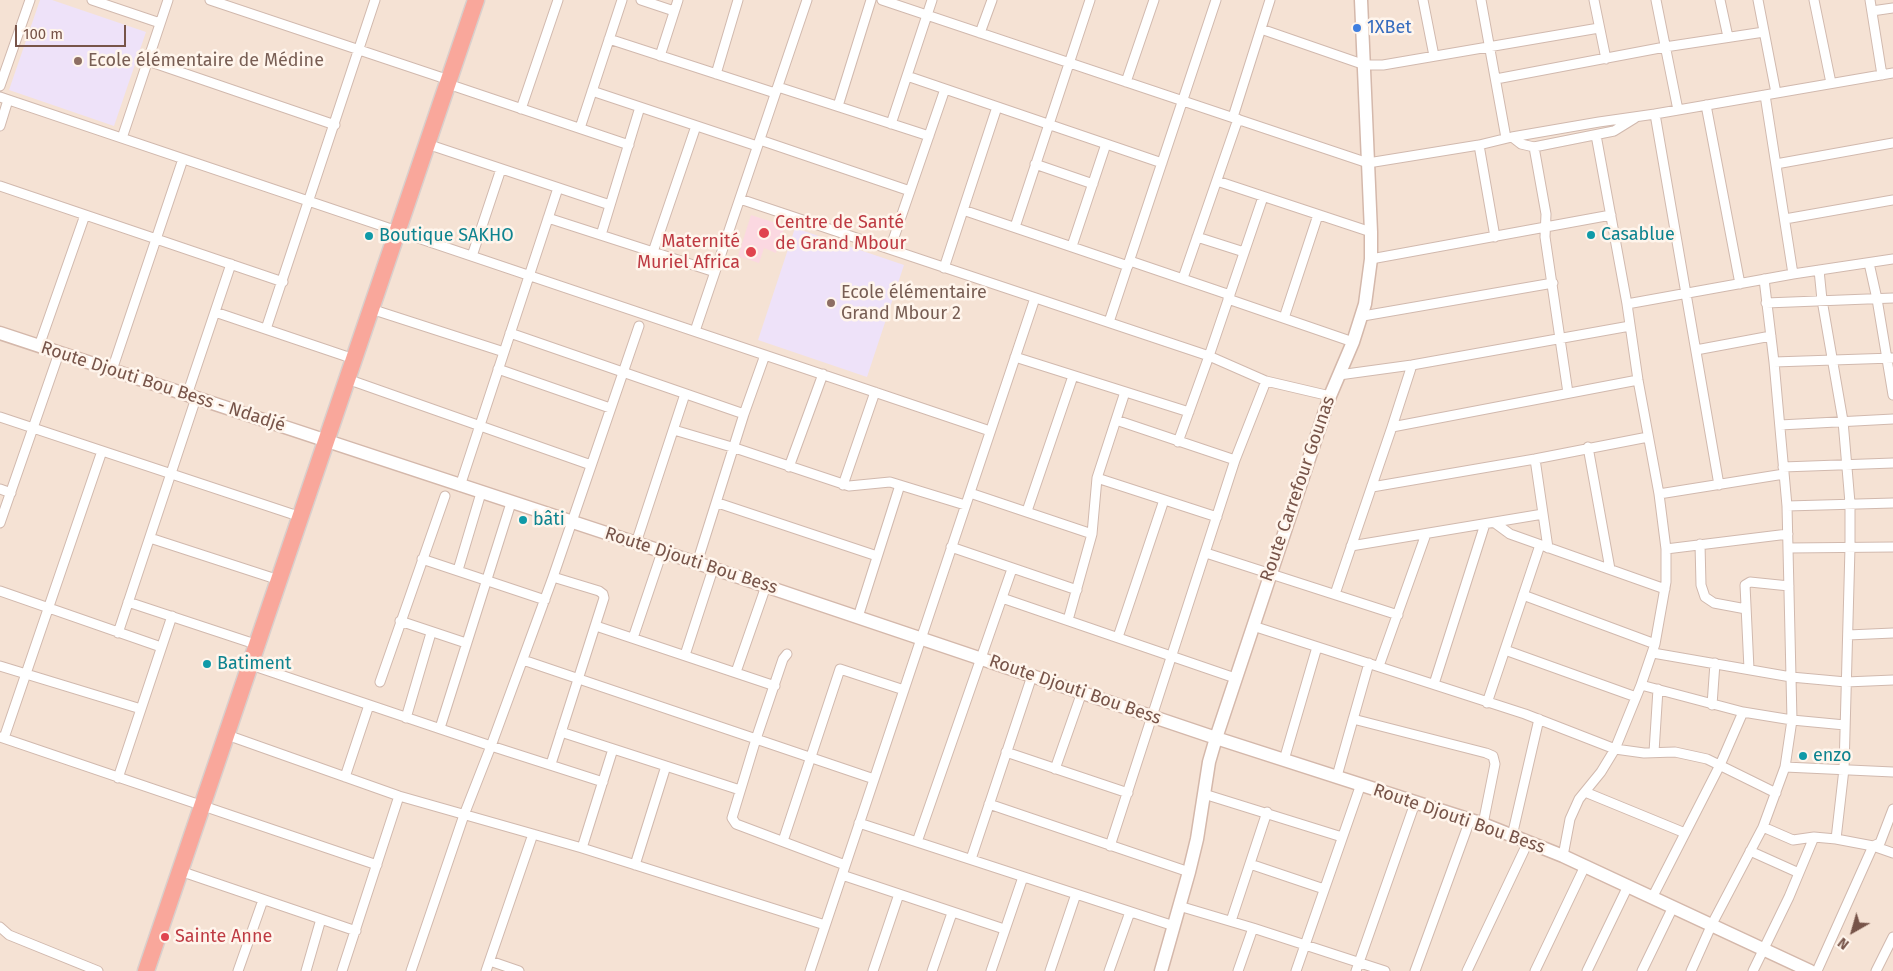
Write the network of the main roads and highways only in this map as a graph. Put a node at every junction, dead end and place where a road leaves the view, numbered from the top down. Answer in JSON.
{"nodes":[{"id":1,"x":476,"y":0,"type":"edge"},
{"id":2,"x":1361,"y":0,"type":"edge"},
{"id":3,"x":0,"y":333,"type":"edge"},
{"id":4,"x":326,"y":441,"type":"junction"},
{"id":5,"x":1216,"y":738,"type":"junction"},
{"id":6,"x":146,"y":971,"type":"edge"},
{"id":7,"x":1161,"y":971,"type":"edge"},
{"id":8,"x":1810,"y":971,"type":"edge"}],
"edges":[{"from":1,"to":4,"type":"highway"},
{"from":2,"to":5,"type":"main road","name":"Route Carrefour Gounas"},
{"from":3,"to":4,"type":"main road","name":"Route Djouti Bou Bess - Ndadjé"},
{"from":4,"to":5,"type":"main road","name":"Route Djouti Bou Bess"},
{"from":4,"to":6,"type":"highway"},
{"from":5,"to":7,"type":"main road","name":"Route Carrefour Gounas"},
{"from":5,"to":8,"type":"main road","name":"Route Djouti Bou Bess"}]}
